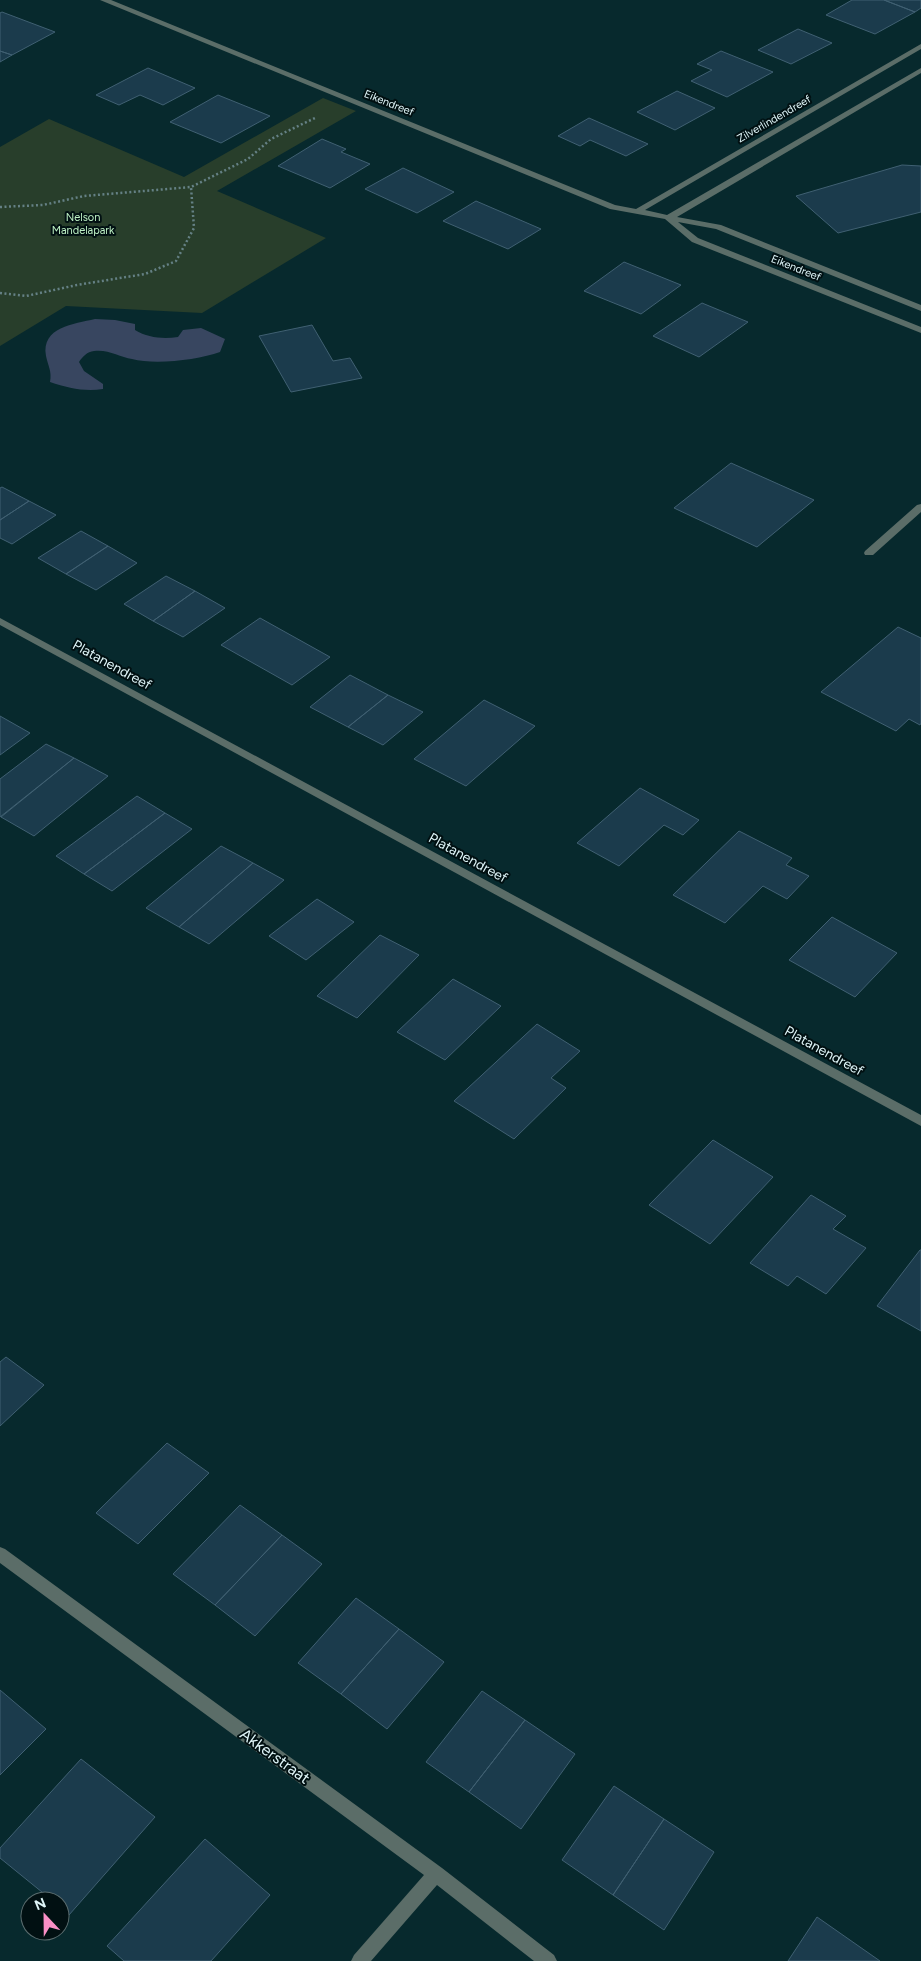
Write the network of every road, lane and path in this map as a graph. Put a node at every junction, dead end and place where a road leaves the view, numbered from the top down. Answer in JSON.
{"nodes":[{"id":1,"x":104,"y":0,"type":"edge"},
{"id":2,"x":921,"y":46,"type":"edge"},
{"id":3,"x":908,"y":54,"type":"junction"},
{"id":4,"x":921,"y":59,"type":"edge"},
{"id":5,"x":921,"y":70,"type":"edge"},
{"id":6,"x":348,"y":98,"type":"junction"},
{"id":7,"x":191,"y":187,"type":"junction"},
{"id":8,"x":0,"y":207,"type":"edge"},
{"id":9,"x":638,"y":211,"type":"junction"},
{"id":10,"x":668,"y":218,"type":"junction"},
{"id":11,"x":0,"y":293,"type":"edge"},
{"id":12,"x":921,"y":308,"type":"edge"},
{"id":13,"x":921,"y":330,"type":"edge"},
{"id":14,"x":921,"y":507,"type":"edge"},
{"id":15,"x":869,"y":553,"type":"dead end"},
{"id":16,"x":0,"y":621,"type":"edge"},
{"id":17,"x":921,"y":1122,"type":"edge"},
{"id":18,"x":0,"y":1554,"type":"edge"},
{"id":19,"x":436,"y":1874,"type":"junction"},
{"id":20,"x":360,"y":1961,"type":"edge"},
{"id":21,"x":548,"y":1961,"type":"edge"}],
"edges":[{"from":1,"to":6,"type":"street","name":"Eikendreef"},
{"from":2,"to":3,"type":"street","name":"Zilverlindendreef"},
{"from":3,"to":4,"type":"street"},
{"from":3,"to":9,"type":"street","name":"Zilverlindendreef"},
{"from":5,"to":10,"type":"street"},
{"from":6,"to":7,"type":"path"},
{"from":6,"to":9,"type":"street","name":"Eikendreef"},
{"from":7,"to":8,"type":"path"},
{"from":7,"to":11,"type":"path"},
{"from":9,"to":10,"type":"street","name":"Eikendreef"},
{"from":10,"to":12,"type":"street","name":"Eikendreef"},
{"from":10,"to":13,"type":"street","name":"Eikendreef"},
{"from":14,"to":15,"type":"street"},
{"from":16,"to":17,"type":"street","name":"Platanendreef"},
{"from":18,"to":19,"type":"street","name":"Akkerstraat"},
{"from":19,"to":20,"type":"street"},
{"from":19,"to":21,"type":"street","name":"Akkerstraat"}]}
